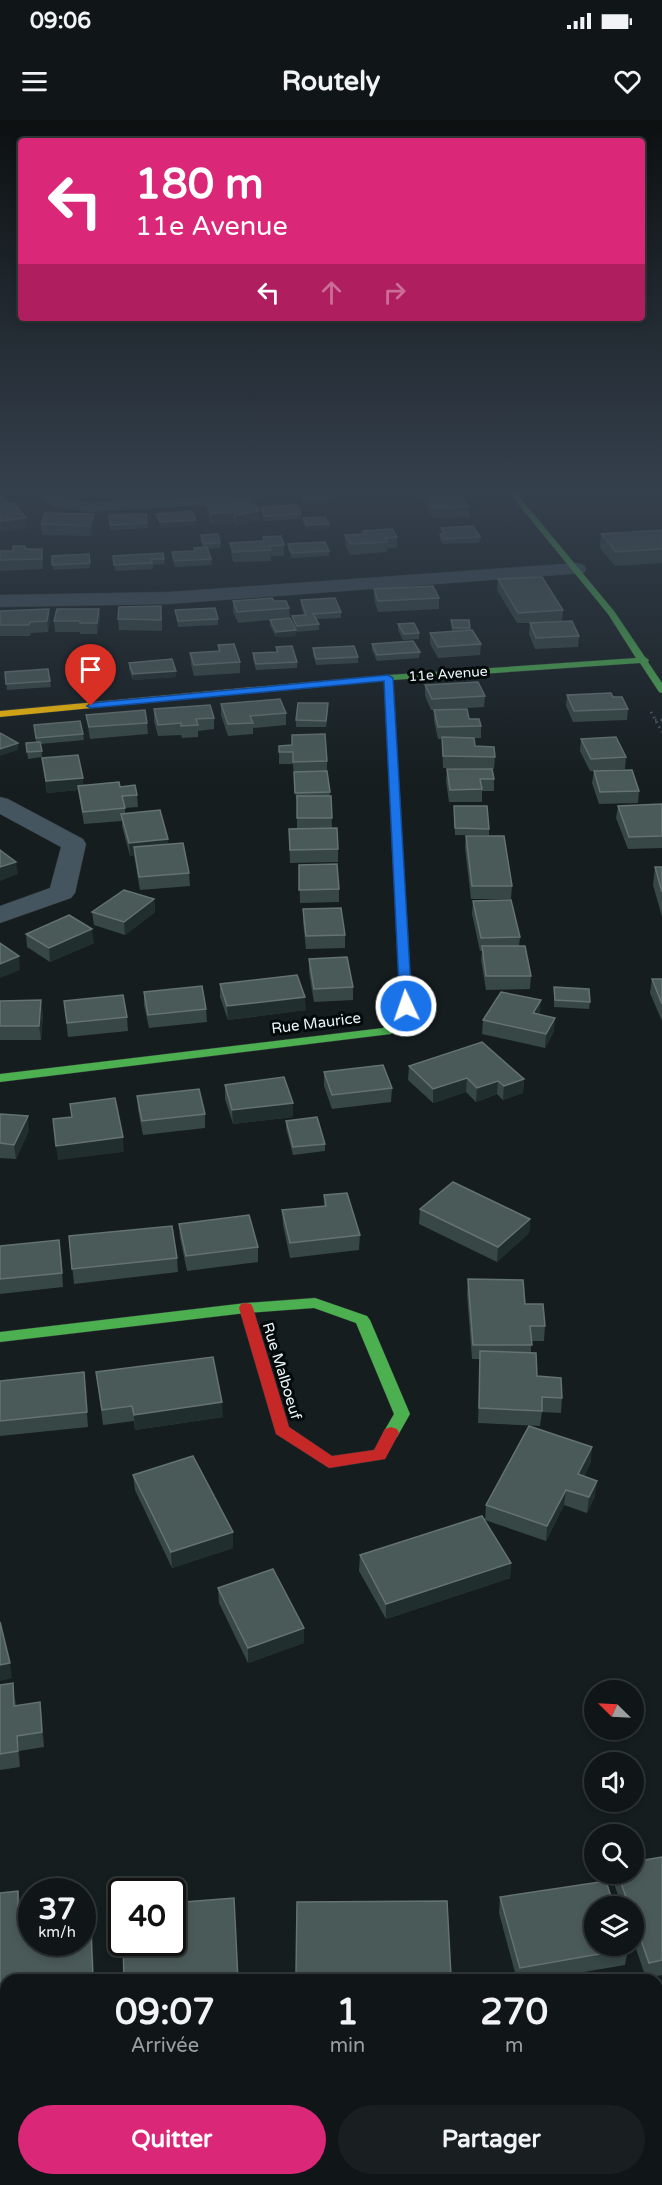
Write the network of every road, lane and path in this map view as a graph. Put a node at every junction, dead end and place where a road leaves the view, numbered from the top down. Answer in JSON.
{"nodes":[{"id":1,"x":254,"y":590,"type":"edge"},
{"id":2,"x":593,"y":590,"type":"edge"},
{"id":3,"x":0,"y":602,"type":"edge"},
{"id":4,"x":645,"y":660,"type":"junction"},
{"id":5,"x":388,"y":678,"type":"junction"},
{"id":6,"x":662,"y":690,"type":"edge"},
{"id":7,"x":0,"y":714,"type":"edge"},
{"id":8,"x":662,"y":720,"type":"edge"},
{"id":9,"x":662,"y":732,"type":"edge"},
{"id":10,"x":0,"y":804,"type":"edge"},
{"id":11,"x":0,"y":915,"type":"edge"},
{"id":12,"x":0,"y":1078,"type":"edge"},
{"id":13,"x":246,"y":1308,"type":"junction"},
{"id":14,"x":0,"y":1337,"type":"edge"}],
"edges":[{"from":1,"to":3,"type":"street"},
{"from":2,"to":4,"type":"street"},
{"from":4,"to":5,"type":"street","name":"11e Avenue"},
{"from":4,"to":6,"type":"street"},
{"from":5,"to":7,"type":"street","name":"11e Avenue"},
{"from":5,"to":12,"type":"street","name":"Rue Maurice"},
{"from":8,"to":9,"type":"path"},
{"from":10,"to":11,"type":"street"},
{"from":13,"to":13,"type":"street","name":"Rue Malboeuf"},
{"from":13,"to":14,"type":"street","name":"Rue Malboeuf"}]}
